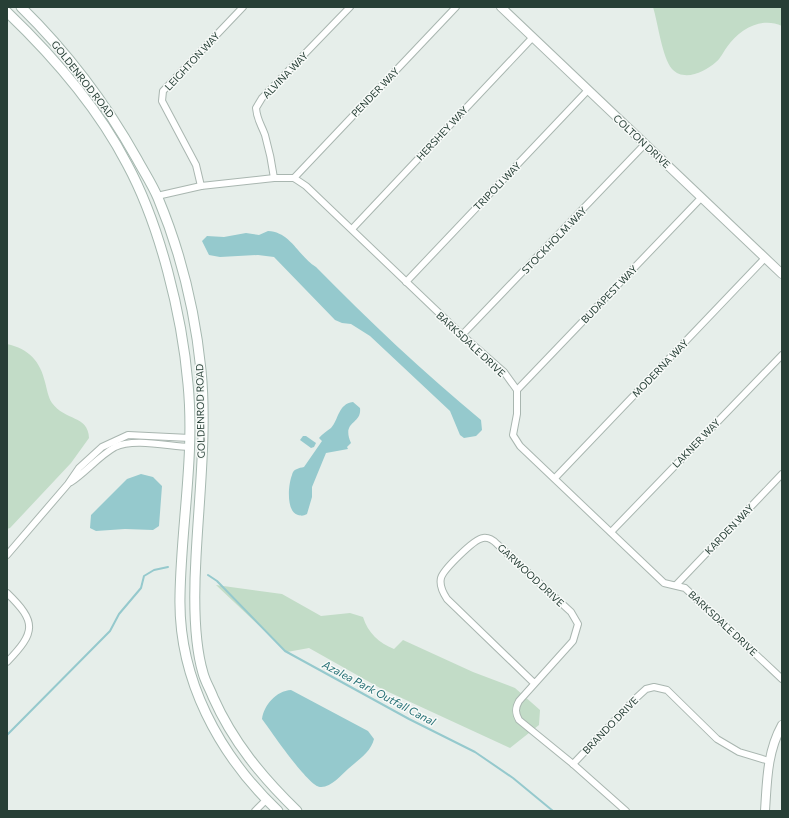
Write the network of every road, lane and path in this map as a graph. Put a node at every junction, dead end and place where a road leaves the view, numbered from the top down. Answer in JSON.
{"nodes":[{"id":1,"x":21,"y":7,"type":"edge"},
{"id":2,"x":28,"y":7,"type":"edge"},
{"id":3,"x":243,"y":7,"type":"edge"},
{"id":4,"x":350,"y":7,"type":"edge"},
{"id":5,"x":456,"y":7,"type":"edge"},
{"id":6,"x":501,"y":7,"type":"edge"},
{"id":7,"x":7,"y":12,"type":"edge"},
{"id":8,"x":35,"y":21,"type":"junction"},
{"id":9,"x":533,"y":37,"type":"junction"},
{"id":10,"x":588,"y":90,"type":"junction"},
{"id":11,"x":645,"y":144,"type":"junction"},
{"id":12,"x":128,"y":164,"type":"junction"},
{"id":13,"x":274,"y":178,"type":"junction"},
{"id":14,"x":294,"y":178,"type":"junction"},
{"id":15,"x":202,"y":186,"type":"junction"},
{"id":16,"x":157,"y":196,"type":"junction"},
{"id":17,"x":701,"y":198,"type":"junction"},
{"id":18,"x":149,"y":216,"type":"junction"},
{"id":19,"x":352,"y":229,"type":"junction"},
{"id":20,"x":176,"y":245,"type":"junction"},
{"id":21,"x":765,"y":258,"type":"junction"},
{"id":22,"x":782,"y":274,"type":"edge"},
{"id":23,"x":406,"y":282,"type":"junction"},
{"id":24,"x":462,"y":335,"type":"junction"},
{"id":25,"x":782,"y":354,"type":"edge"},
{"id":26,"x":517,"y":390,"type":"junction"},
{"id":27,"x":189,"y":409,"type":"junction"},
{"id":28,"x":189,"y":443,"type":"junction"},
{"id":29,"x":202,"y":448,"type":"junction"},
{"id":30,"x":782,"y":474,"type":"edge"},
{"id":31,"x":200,"y":478,"type":"junction"},
{"id":32,"x":555,"y":478,"type":"junction"},
{"id":33,"x":611,"y":532,"type":"junction"},
{"id":34,"x":7,"y":555,"type":"edge"},
{"id":35,"x":676,"y":585,"type":"junction"},
{"id":36,"x":7,"y":593,"type":"edge"},
{"id":37,"x":185,"y":651,"type":"junction"},
{"id":38,"x":7,"y":662,"type":"edge"},
{"id":39,"x":782,"y":679,"type":"edge"},
{"id":40,"x":534,"y":683,"type":"junction"},
{"id":41,"x":208,"y":684,"type":"junction"},
{"id":42,"x":782,"y":725,"type":"edge"},
{"id":43,"x":769,"y":760,"type":"junction"},
{"id":44,"x":573,"y":764,"type":"junction"},
{"id":45,"x":266,"y":800,"type":"junction"},
{"id":46,"x":255,"y":811,"type":"edge"},
{"id":47,"x":278,"y":811,"type":"edge"},
{"id":48,"x":297,"y":811,"type":"edge"},
{"id":49,"x":626,"y":811,"type":"edge"},
{"id":50,"x":764,"y":811,"type":"edge"}],
"edges":[{"from":1,"to":8,"type":"main road","name":"GOLDENROD ROAD"},
{"from":2,"to":8,"type":"main road"},
{"from":3,"to":15,"type":"street","name":"LEIGHTON WAY"},
{"from":4,"to":13,"type":"street","name":"ALVINA WAY"},
{"from":5,"to":14,"type":"street","name":"PENDER WAY"},
{"from":6,"to":9,"type":"street","name":"COLTON DRIVE"},
{"from":7,"to":12,"type":"main road","name":"GOLDENROD ROAD"},
{"from":8,"to":16,"type":"main road","name":"GOLDENROD ROAD"},
{"from":9,"to":10,"type":"street","name":"COLTON DRIVE"},
{"from":9,"to":19,"type":"street","name":"HERSHEY WAY"},
{"from":10,"to":11,"type":"street","name":"COLTON DRIVE"},
{"from":10,"to":23,"type":"street","name":"TRIPOLI WAY"},
{"from":11,"to":17,"type":"street","name":"COLTON DRIVE"},
{"from":11,"to":24,"type":"street","name":"STOCKHOLM WAY"},
{"from":12,"to":16,"type":"main road"},
{"from":12,"to":18,"type":"main road","name":"GOLDENROD ROAD"},
{"from":13,"to":14,"type":"street"},
{"from":13,"to":15,"type":"street"},
{"from":14,"to":19,"type":"street","name":"BARKSDALE DRIVE"},
{"from":15,"to":16,"type":"street"},
{"from":16,"to":20,"type":"main road","name":"GOLDENROD ROAD"},
{"from":17,"to":21,"type":"street","name":"COLTON DRIVE"},
{"from":17,"to":26,"type":"street","name":"BUDAPEST WAY"},
{"from":18,"to":20,"type":"main road"},
{"from":18,"to":27,"type":"main road","name":"GOLDENROD ROAD"},
{"from":19,"to":23,"type":"street","name":"BARKSDALE DRIVE"},
{"from":20,"to":29,"type":"main road","name":"GOLDENROD ROAD"},
{"from":21,"to":22,"type":"street","name":"COLTON DRIVE"},
{"from":21,"to":32,"type":"street","name":"MODERNA WAY"},
{"from":23,"to":24,"type":"street","name":"BARKSDALE DRIVE"},
{"from":24,"to":26,"type":"street","name":"BARKSDALE DRIVE"},
{"from":25,"to":33,"type":"street","name":"LAKNER WAY"},
{"from":26,"to":32,"type":"street","name":"BARKSDALE DRIVE"},
{"from":27,"to":28,"type":"main road","name":"GOLDENROD ROAD"},
{"from":27,"to":29,"type":"main road"},
{"from":28,"to":31,"type":"main road"},
{"from":28,"to":34,"type":"street"},
{"from":28,"to":37,"type":"main road","name":"GOLDENROD ROAD"},
{"from":29,"to":31,"type":"main road","name":"GOLDENROD ROAD"},
{"from":30,"to":35,"type":"street","name":"KARDEN WAY"},
{"from":31,"to":41,"type":"main road","name":"GOLDENROD ROAD"},
{"from":32,"to":33,"type":"street","name":"BARKSDALE DRIVE"},
{"from":33,"to":35,"type":"street","name":"BARKSDALE DRIVE"},
{"from":35,"to":39,"type":"street","name":"BARKSDALE DRIVE"},
{"from":36,"to":38,"type":"street"},
{"from":37,"to":41,"type":"main road"},
{"from":37,"to":45,"type":"main road","name":"GOLDENROD ROAD"},
{"from":40,"to":40,"type":"street","name":"GARWOOD DRIVE"},
{"from":40,"to":44,"type":"street","name":"GARWOOD DRIVE"},
{"from":41,"to":48,"type":"main road","name":"GOLDENROD ROAD"},
{"from":42,"to":43,"type":"street"},
{"from":43,"to":44,"type":"street","name":"BRANDO DRIVE"},
{"from":43,"to":50,"type":"street"},
{"from":44,"to":49,"type":"street","name":"GARWOOD DRIVE"},
{"from":45,"to":46,"type":"street"},
{"from":45,"to":47,"type":"main road","name":"GOLDENROD ROAD"}]}
